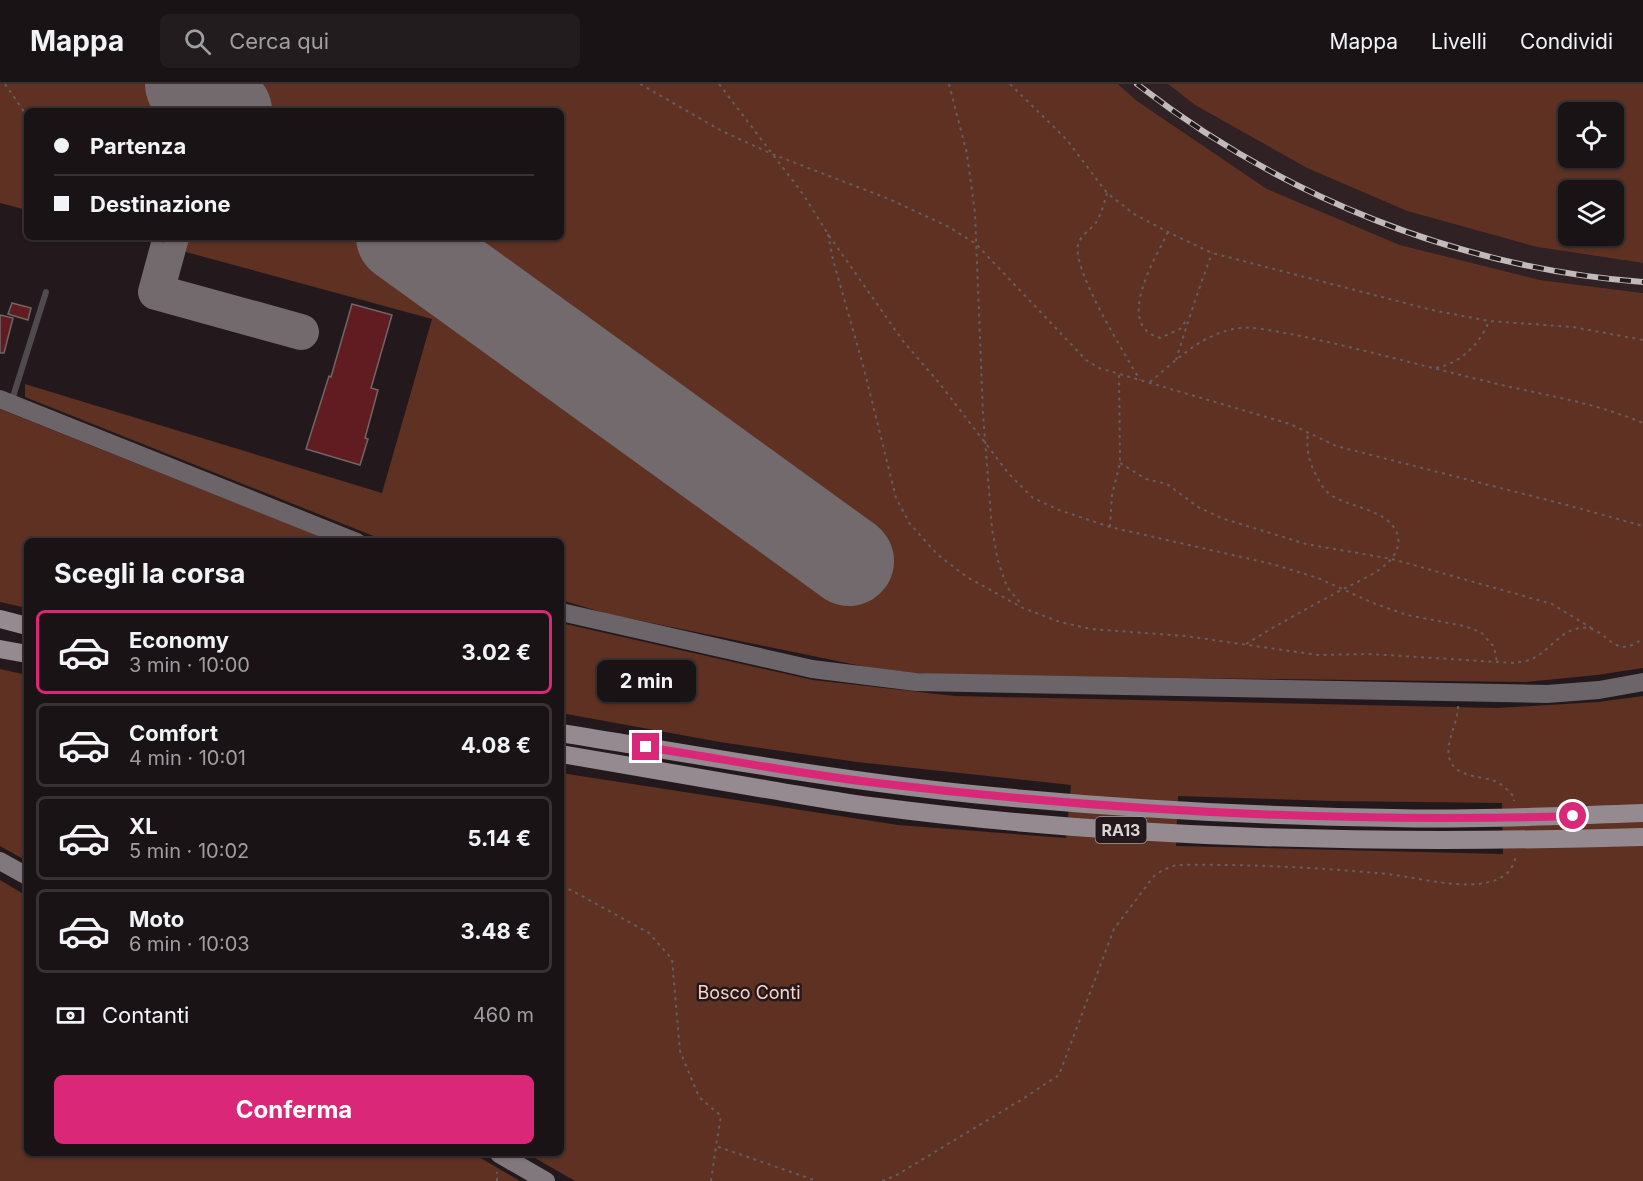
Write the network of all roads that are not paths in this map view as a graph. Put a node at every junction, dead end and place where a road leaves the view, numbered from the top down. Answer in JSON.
{"nodes":[{"id":1,"x":46,"y":292,"type":"dead end"},
{"id":2,"x":5,"y":401,"type":"edge"},
{"id":3,"x":347,"y":538,"type":"edge"},
{"id":4,"x":564,"y":613,"type":"edge"},
{"id":5,"x":0,"y":619,"type":"edge"},
{"id":6,"x":24,"y":625,"type":"edge"},
{"id":7,"x":0,"y":626,"type":"edge"},
{"id":8,"x":24,"y":630,"type":"edge"},
{"id":9,"x":0,"y":649,"type":"edge"},
{"id":10,"x":24,"y":653,"type":"edge"},
{"id":11,"x":1643,"y":682,"type":"edge"},
{"id":12,"x":564,"y":733,"type":"edge"},
{"id":13,"x":564,"y":755,"type":"edge"},
{"id":14,"x":1643,"y":813,"type":"edge"},
{"id":15,"x":1643,"y":837,"type":"edge"},
{"id":16,"x":0,"y":861,"type":"edge"},
{"id":17,"x":24,"y":874,"type":"edge"},
{"id":18,"x":502,"y":1156,"type":"edge"},
{"id":19,"x":546,"y":1181,"type":"edge"}],
"edges":[{"from":1,"to":2,"type":"lane"},
{"from":2,"to":3,"type":"main road"},
{"from":4,"to":11,"type":"main road"},
{"from":5,"to":6,"type":"highway"},
{"from":7,"to":8,"type":"highway"},
{"from":9,"to":10,"type":"highway"},
{"from":12,"to":14,"type":"highway","number":"RA13"},
{"from":13,"to":15,"type":"highway","number":"RA13"},
{"from":16,"to":17,"type":"main road"},
{"from":18,"to":19,"type":"main road"}]}
